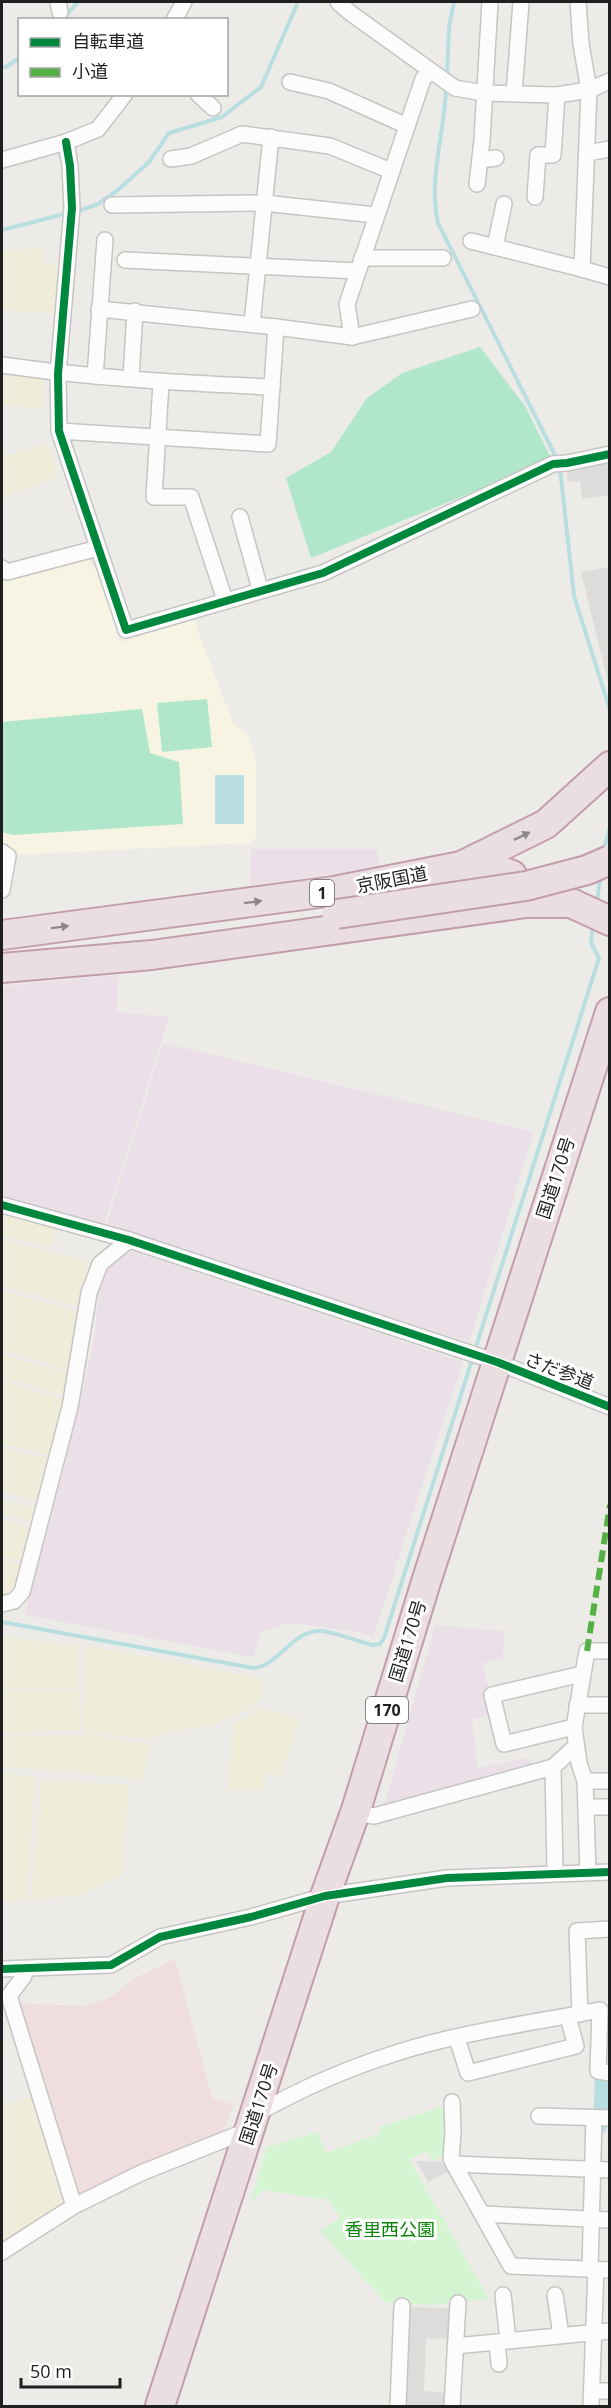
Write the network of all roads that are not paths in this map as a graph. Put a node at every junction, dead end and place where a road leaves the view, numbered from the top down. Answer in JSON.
{"nodes":[{"id":1,"x":184,"y":2,"type":"edge"},
{"id":2,"x":338,"y":2,"type":"edge"},
{"id":3,"x":490,"y":2,"type":"edge"},
{"id":4,"x":521,"y":2,"type":"edge"},
{"id":5,"x":578,"y":2,"type":"edge"},
{"id":6,"x":175,"y":18,"type":"edge"},
{"id":7,"x":440,"y":78,"type":"junction"},
{"id":8,"x":609,"y":81,"type":"edge"},
{"id":9,"x":290,"y":82,"type":"dead end"},
{"id":10,"x":589,"y":90,"type":"junction"},
{"id":11,"x":484,"y":93,"type":"junction"},
{"id":12,"x":514,"y":94,"type":"junction"},
{"id":13,"x":557,"y":95,"type":"junction"},
{"id":14,"x":123,"y":96,"type":"edge"},
{"id":15,"x":200,"y":96,"type":"edge"},
{"id":16,"x":213,"y":108,"type":"dead end"},
{"id":17,"x":407,"y":126,"type":"junction"},
{"id":18,"x":271,"y":137,"type":"junction"},
{"id":19,"x":66,"y":142,"type":"junction"},
{"id":20,"x":609,"y":149,"type":"edge"},
{"id":21,"x":587,"y":153,"type":"junction"},
{"id":22,"x":171,"y":159,"type":"dead end"},
{"id":23,"x":2,"y":160,"type":"edge"},
{"id":24,"x":391,"y":171,"type":"junction"},
{"id":25,"x":477,"y":184,"type":"dead end"},
{"id":26,"x":535,"y":197,"type":"dead end"},
{"id":27,"x":264,"y":203,"type":"junction"},
{"id":28,"x":504,"y":204,"type":"dead end"},
{"id":29,"x":112,"y":205,"type":"dead end"},
{"id":30,"x":375,"y":215,"type":"junction"},
{"id":31,"x":105,"y":240,"type":"dead end"},
{"id":32,"x":471,"y":241,"type":"dead end"},
{"id":33,"x":495,"y":247,"type":"junction"},
{"id":34,"x":443,"y":258,"type":"dead end"},
{"id":35,"x":125,"y":260,"type":"dead end"},
{"id":36,"x":360,"y":265,"type":"junction"},
{"id":37,"x":258,"y":268,"type":"junction"},
{"id":38,"x":582,"y":269,"type":"junction"},
{"id":39,"x":609,"y":277,"type":"edge"},
{"id":40,"x":99,"y":309,"type":"junction"},
{"id":41,"x":472,"y":309,"type":"dead end"},
{"id":42,"x":135,"y":311,"type":"junction"},
{"id":43,"x":252,"y":324,"type":"junction"},
{"id":44,"x":276,"y":327,"type":"junction"},
{"id":45,"x":352,"y":337,"type":"junction"},
{"id":46,"x":2,"y":365,"type":"edge"},
{"id":47,"x":58,"y":374,"type":"junction"},
{"id":48,"x":95,"y":376,"type":"junction"},
{"id":49,"x":131,"y":378,"type":"junction"},
{"id":50,"x":161,"y":383,"type":"junction"},
{"id":51,"x":272,"y":387,"type":"junction"},
{"id":52,"x":59,"y":431,"type":"junction"},
{"id":53,"x":158,"y":437,"type":"junction"},
{"id":54,"x":609,"y":454,"type":"edge"},
{"id":55,"x":240,"y":517,"type":"dead end"},
{"id":56,"x":98,"y":548,"type":"junction"},
{"id":57,"x":2,"y":568,"type":"edge"},
{"id":58,"x":260,"y":589,"type":"junction"},
{"id":59,"x":225,"y":600,"type":"junction"},
{"id":60,"x":609,"y":766,"type":"edge"},
{"id":61,"x":2,"y":852,"type":"edge"},
{"id":62,"x":609,"y":860,"type":"edge"},
{"id":63,"x":461,"y":866,"type":"junction"},
{"id":64,"x":2,"y":890,"type":"edge"},
{"id":65,"x":526,"y":903,"type":"junction"},
{"id":66,"x":600,"y":917,"type":"edge"},
{"id":67,"x":2,"y":935,"type":"edge"},
{"id":68,"x":2,"y":956,"type":"edge"},
{"id":69,"x":2,"y":968,"type":"edge"},
{"id":70,"x":609,"y":1012,"type":"edge"},
{"id":71,"x":2,"y":1205,"type":"edge"},
{"id":72,"x":129,"y":1240,"type":"junction"},
{"id":73,"x":480,"y":1357,"type":"junction"},
{"id":74,"x":609,"y":1407,"type":"edge"},
{"id":75,"x":2,"y":1604,"type":"edge"},
{"id":76,"x":609,"y":1650,"type":"edge"},
{"id":77,"x":582,"y":1674,"type":"junction"},
{"id":78,"x":577,"y":1705,"type":"junction"},
{"id":79,"x":609,"y":1705,"type":"edge"},
{"id":80,"x":574,"y":1727,"type":"junction"},
{"id":81,"x":576,"y":1746,"type":"junction"},
{"id":82,"x":552,"y":1767,"type":"junction"},
{"id":83,"x":585,"y":1781,"type":"junction"},
{"id":84,"x":609,"y":1781,"type":"edge"},
{"id":85,"x":586,"y":1807,"type":"junction"},
{"id":86,"x":609,"y":1807,"type":"edge"},
{"id":87,"x":355,"y":1813,"type":"junction"},
{"id":88,"x":588,"y":1872,"type":"junction"},
{"id":89,"x":609,"y":1872,"type":"edge"},
{"id":90,"x":555,"y":1874,"type":"junction"},
{"id":91,"x":325,"y":1896,"type":"junction"},
{"id":92,"x":609,"y":1929,"type":"edge"},
{"id":93,"x":2,"y":1969,"type":"edge"},
{"id":94,"x":24,"y":1969,"type":"junction"},
{"id":95,"x":574,"y":2015,"type":"junction"},
{"id":96,"x":457,"y":2038,"type":"junction"},
{"id":97,"x":609,"y":2073,"type":"edge"},
{"id":98,"x":452,"y":2102,"type":"dead end"},
{"id":99,"x":539,"y":2116,"type":"dead end"},
{"id":100,"x":602,"y":2118,"type":"edge"},
{"id":101,"x":253,"y":2121,"type":"junction"},
{"id":102,"x":454,"y":2164,"type":"junction"},
{"id":103,"x":592,"y":2169,"type":"junction"},
{"id":104,"x":609,"y":2170,"type":"edge"},
{"id":105,"x":75,"y":2206,"type":"junction"},
{"id":106,"x":482,"y":2214,"type":"junction"},
{"id":107,"x":591,"y":2219,"type":"junction"},
{"id":108,"x":609,"y":2220,"type":"edge"},
{"id":109,"x":2,"y":2252,"type":"edge"},
{"id":110,"x":598,"y":2269,"type":"edge"},
{"id":111,"x":503,"y":2295,"type":"dead end"},
{"id":112,"x":555,"y":2295,"type":"dead end"},
{"id":113,"x":458,"y":2303,"type":"dead end"},
{"id":114,"x":402,"y":2306,"type":"dead end"},
{"id":115,"x":609,"y":2331,"type":"edge"},
{"id":116,"x":592,"y":2332,"type":"junction"},
{"id":117,"x":561,"y":2335,"type":"junction"},
{"id":118,"x":502,"y":2341,"type":"junction"},
{"id":119,"x":455,"y":2346,"type":"junction"},
{"id":120,"x":499,"y":2364,"type":"dead end"},
{"id":121,"x":593,"y":2391,"type":"junction"},
{"id":122,"x":609,"y":2391,"type":"edge"},
{"id":123,"x":160,"y":2406,"type":"edge"},
{"id":124,"x":398,"y":2406,"type":"edge"},
{"id":125,"x":452,"y":2406,"type":"edge"},
{"id":126,"x":591,"y":2406,"type":"edge"}],
"edges":[{"from":1,"to":6,"type":"street"},
{"from":2,"to":7,"type":"street"},
{"from":3,"to":11,"type":"street"},
{"from":4,"to":12,"type":"street"},
{"from":5,"to":10,"type":"street"},
{"from":7,"to":11,"type":"street"},
{"from":7,"to":17,"type":"street"},
{"from":8,"to":10,"type":"street"},
{"from":9,"to":17,"type":"street"},
{"from":10,"to":13,"type":"street"},
{"from":10,"to":21,"type":"street"},
{"from":11,"to":12,"type":"street"},
{"from":11,"to":25,"type":"street"},
{"from":12,"to":13,"type":"street"},
{"from":13,"to":26,"type":"street"},
{"from":14,"to":19,"type":"street"},
{"from":15,"to":16,"type":"street"},
{"from":17,"to":24,"type":"street"},
{"from":18,"to":22,"type":"street"},
{"from":18,"to":24,"type":"street"},
{"from":18,"to":27,"type":"street"},
{"from":19,"to":23,"type":"street"},
{"from":19,"to":47,"type":"street"},
{"from":20,"to":21,"type":"street"},
{"from":21,"to":38,"type":"street"},
{"from":24,"to":30,"type":"street"},
{"from":27,"to":29,"type":"street"},
{"from":27,"to":30,"type":"street"},
{"from":27,"to":37,"type":"street"},
{"from":28,"to":33,"type":"street"},
{"from":30,"to":36,"type":"street"},
{"from":31,"to":40,"type":"street"},
{"from":32,"to":33,"type":"street"},
{"from":33,"to":38,"type":"street"},
{"from":34,"to":36,"type":"street"},
{"from":35,"to":37,"type":"street"},
{"from":36,"to":37,"type":"street"},
{"from":36,"to":45,"type":"street"},
{"from":37,"to":43,"type":"street"},
{"from":38,"to":39,"type":"street"},
{"from":40,"to":42,"type":"street"},
{"from":40,"to":48,"type":"street"},
{"from":41,"to":45,"type":"street"},
{"from":42,"to":43,"type":"street"},
{"from":42,"to":49,"type":"street"},
{"from":43,"to":44,"type":"street"},
{"from":44,"to":45,"type":"street"},
{"from":44,"to":51,"type":"street"},
{"from":46,"to":47,"type":"street"},
{"from":47,"to":48,"type":"street"},
{"from":47,"to":52,"type":"street"},
{"from":48,"to":49,"type":"street"},
{"from":49,"to":50,"type":"street"},
{"from":50,"to":51,"type":"street"},
{"from":50,"to":53,"type":"street"},
{"from":51,"to":53,"type":"street"},
{"from":52,"to":53,"type":"street"},
{"from":52,"to":56,"type":"street"},
{"from":53,"to":59,"type":"street"},
{"from":54,"to":58,"type":"street"},
{"from":55,"to":58,"type":"street"},
{"from":56,"to":57,"type":"street"},
{"from":56,"to":59,"type":"street"},
{"from":58,"to":59,"type":"street"},
{"from":63,"to":60,"type":"highway","name":"京阪国道","number":"1","one_way":true},
{"from":61,"to":64,"type":"street"},
{"from":62,"to":68,"type":"highway","name":"京阪国道","number":"1","bridge":true},
{"from":63,"to":65,"type":"highway"},
{"from":67,"to":63,"type":"highway","name":"京阪国道","number":"1","one_way":true},
{"from":65,"to":66,"type":"highway"},
{"from":65,"to":69,"type":"highway"},
{"from":70,"to":73,"type":"highway","name":"国道170号","number":"170"},
{"from":71,"to":72,"type":"street","name":"さだ参道"},
{"from":72,"to":73,"type":"street","name":"さだ参道"},
{"from":72,"to":75,"type":"street"},
{"from":73,"to":74,"type":"street","name":"さだ参道"},
{"from":73,"to":87,"type":"highway","name":"国道170号","number":"170"},
{"from":76,"to":77,"type":"street"},
{"from":77,"to":78,"type":"street"},
{"from":77,"to":80,"type":"street"},
{"from":78,"to":79,"type":"street"},
{"from":78,"to":80,"type":"street"},
{"from":80,"to":81,"type":"street"},
{"from":81,"to":82,"type":"street"},
{"from":81,"to":83,"type":"street"},
{"from":82,"to":87,"type":"street"},
{"from":82,"to":90,"type":"street"},
{"from":83,"to":84,"type":"street"},
{"from":83,"to":85,"type":"street"},
{"from":85,"to":86,"type":"street"},
{"from":85,"to":88,"type":"street"},
{"from":87,"to":91,"type":"highway","name":"国道170号","number":"170"},
{"from":88,"to":89,"type":"street"},
{"from":88,"to":90,"type":"street"},
{"from":90,"to":91,"type":"street"},
{"from":91,"to":94,"type":"street"},
{"from":91,"to":101,"type":"highway","name":"国道170号","number":"170"},
{"from":92,"to":95,"type":"street"},
{"from":93,"to":94,"type":"street"},
{"from":94,"to":105,"type":"street"},
{"from":95,"to":96,"type":"street"},
{"from":95,"to":96,"type":"street"},
{"from":95,"to":97,"type":"street"},
{"from":96,"to":101,"type":"street"},
{"from":98,"to":102,"type":"street"},
{"from":99,"to":100,"type":"street"},
{"from":100,"to":103,"type":"street"},
{"from":101,"to":105,"type":"street"},
{"from":101,"to":123,"type":"highway","name":"国道170号","number":"170"},
{"from":102,"to":103,"type":"street"},
{"from":102,"to":106,"type":"street"},
{"from":103,"to":104,"type":"street"},
{"from":103,"to":107,"type":"street"},
{"from":105,"to":109,"type":"street"},
{"from":106,"to":107,"type":"street"},
{"from":106,"to":110,"type":"street"},
{"from":107,"to":108,"type":"street"},
{"from":107,"to":110,"type":"street"},
{"from":110,"to":116,"type":"street"},
{"from":111,"to":118,"type":"street"},
{"from":112,"to":117,"type":"street"},
{"from":113,"to":119,"type":"street"},
{"from":114,"to":124,"type":"street"},
{"from":115,"to":116,"type":"street"},
{"from":116,"to":117,"type":"street"},
{"from":116,"to":121,"type":"street"},
{"from":117,"to":118,"type":"street"},
{"from":118,"to":119,"type":"street"},
{"from":118,"to":120,"type":"street"},
{"from":119,"to":125,"type":"street"},
{"from":121,"to":122,"type":"street"},
{"from":121,"to":126,"type":"street"}]}
